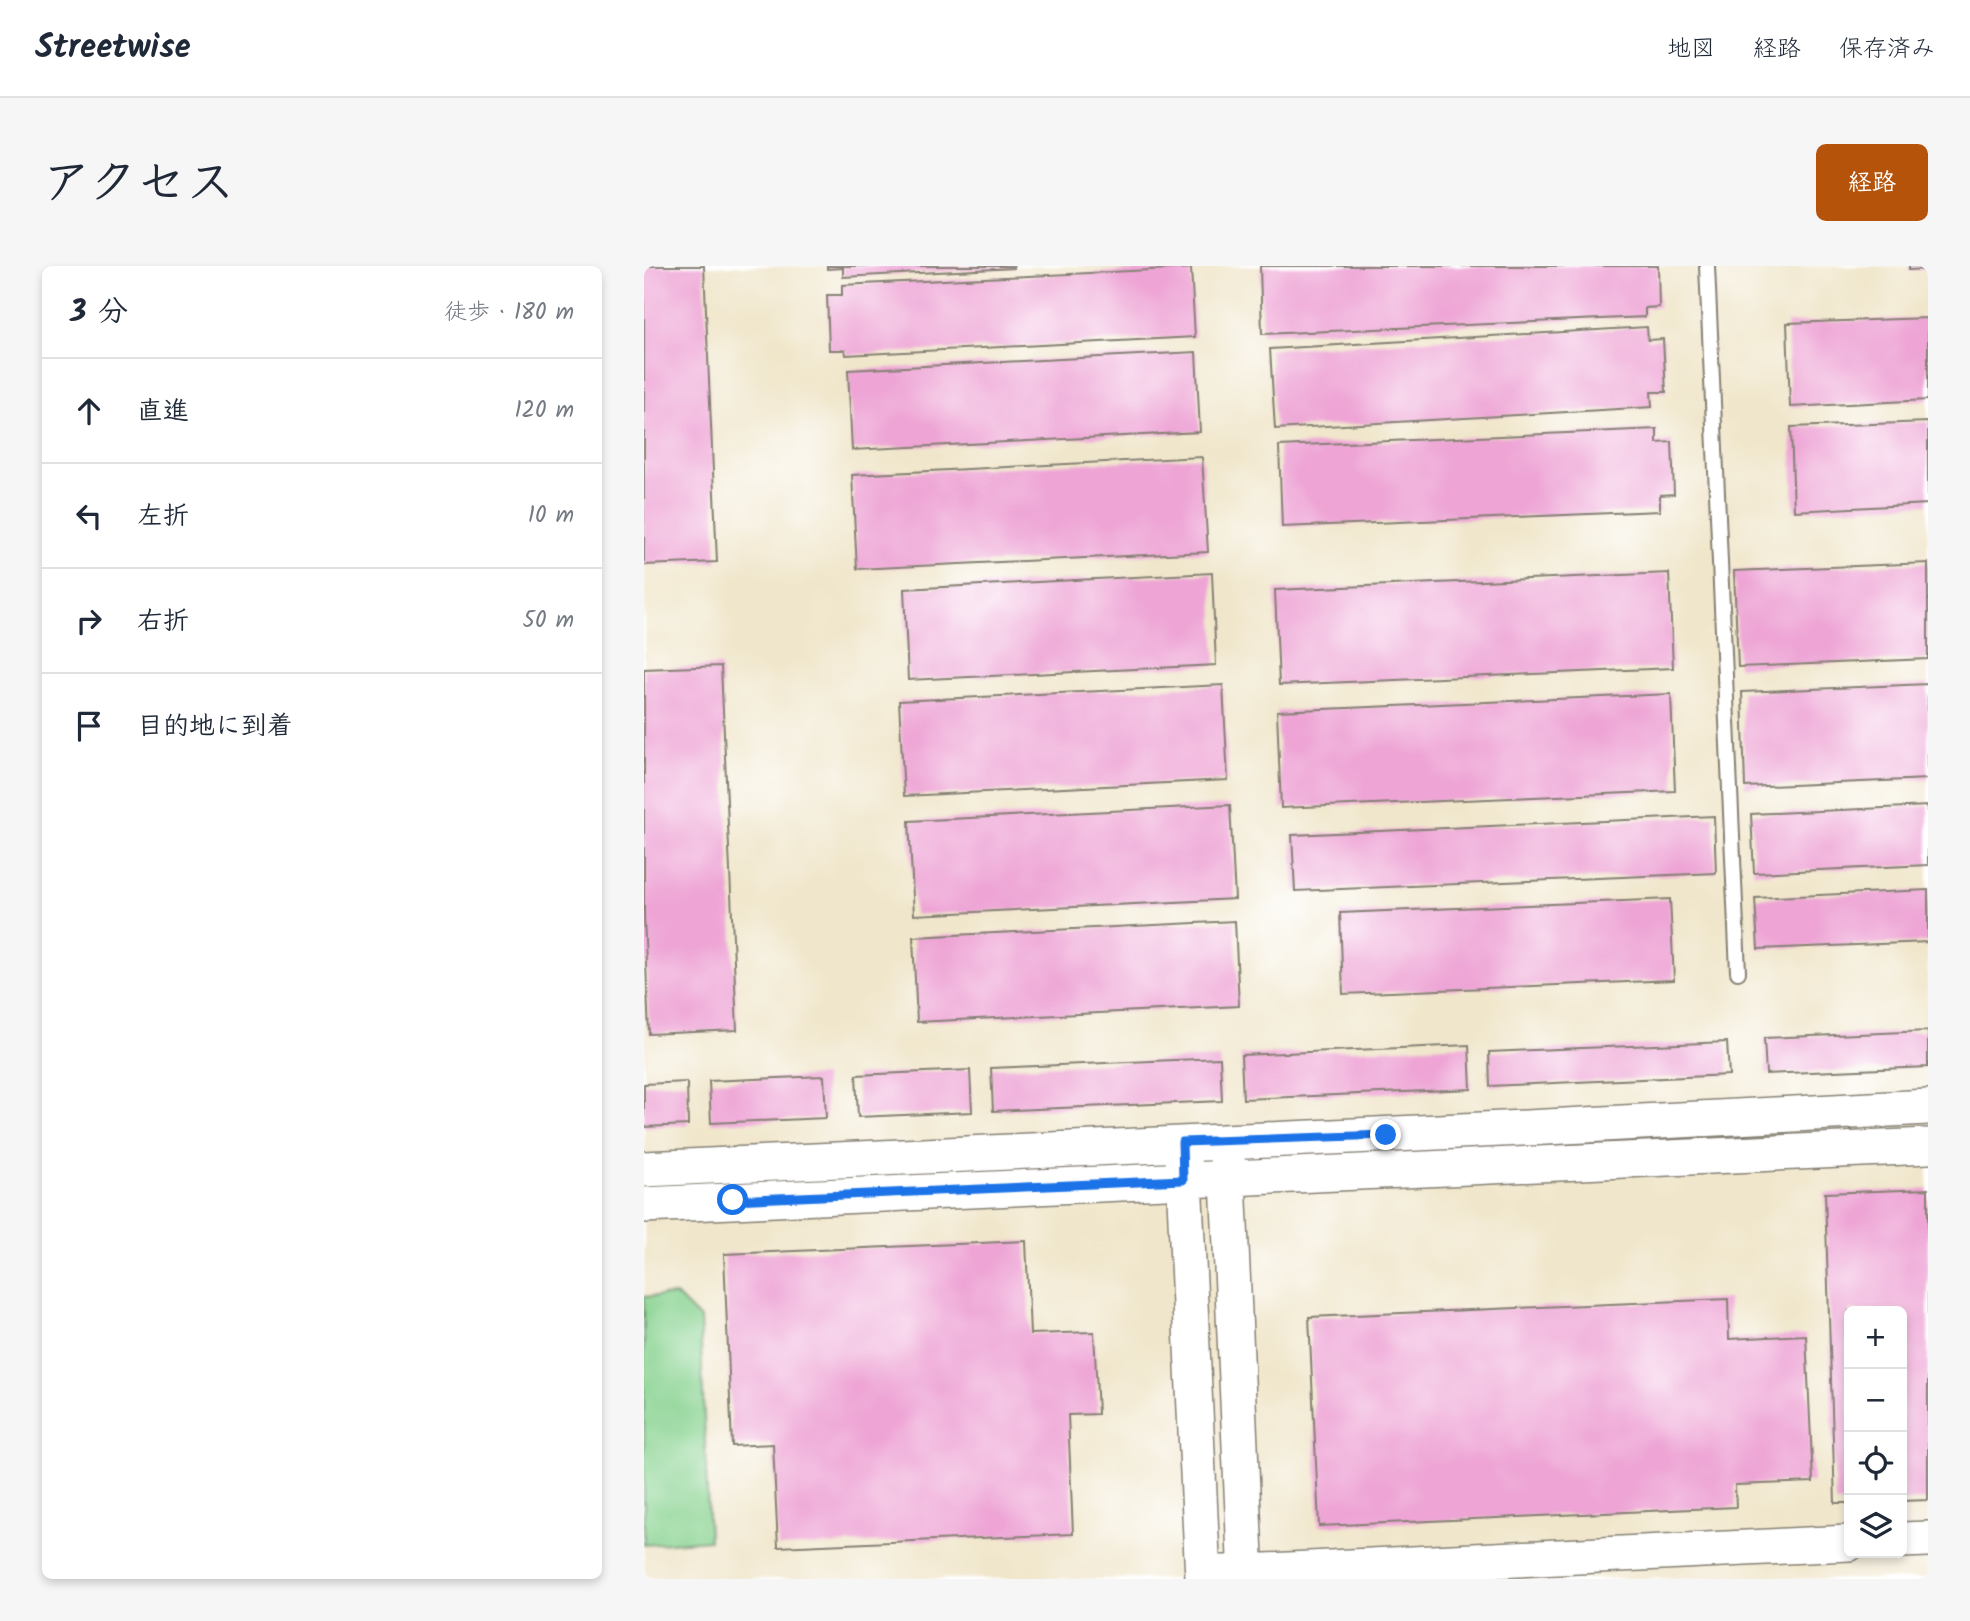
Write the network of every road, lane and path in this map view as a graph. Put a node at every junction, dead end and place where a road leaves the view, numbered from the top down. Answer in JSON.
{"nodes":[{"id":1,"x":1707,"y":266,"type":"edge"},
{"id":2,"x":1738,"y":972,"type":"dead end"},
{"id":3,"x":1928,"y":1107,"type":"edge"},
{"id":4,"x":1226,"y":1140,"type":"junction"},
{"id":5,"x":1182,"y":1142,"type":"junction"},
{"id":6,"x":1928,"y":1146,"type":"edge"},
{"id":7,"x":644,"y":1168,"type":"edge"},
{"id":8,"x":1228,"y":1179,"type":"junction"},
{"id":9,"x":1183,"y":1180,"type":"junction"},
{"id":10,"x":644,"y":1205,"type":"edge"},
{"id":11,"x":1928,"y":1539,"type":"edge"},
{"id":12,"x":1907,"y":1540,"type":"edge"},
{"id":13,"x":1844,"y":1544,"type":"edge"},
{"id":14,"x":1679,"y":1565,"type":"edge"},
{"id":15,"x":1246,"y":1575,"type":"edge"},
{"id":16,"x":1203,"y":1576,"type":"edge"}],
"edges":[{"from":1,"to":2,"type":"lane"},
{"from":3,"to":4,"type":"street"},
{"from":4,"to":5,"type":"street"},
{"from":4,"to":8,"type":"street"},
{"from":5,"to":7,"type":"street"},
{"from":5,"to":9,"type":"street"},
{"from":6,"to":8,"type":"street"},
{"from":8,"to":9,"type":"street"},
{"from":8,"to":15,"type":"street"},
{"from":9,"to":10,"type":"street"},
{"from":9,"to":16,"type":"street"},
{"from":11,"to":12,"type":"street"},
{"from":13,"to":14,"type":"street"},
{"from":14,"to":15,"type":"street"},
{"from":15,"to":16,"type":"street"}]}
